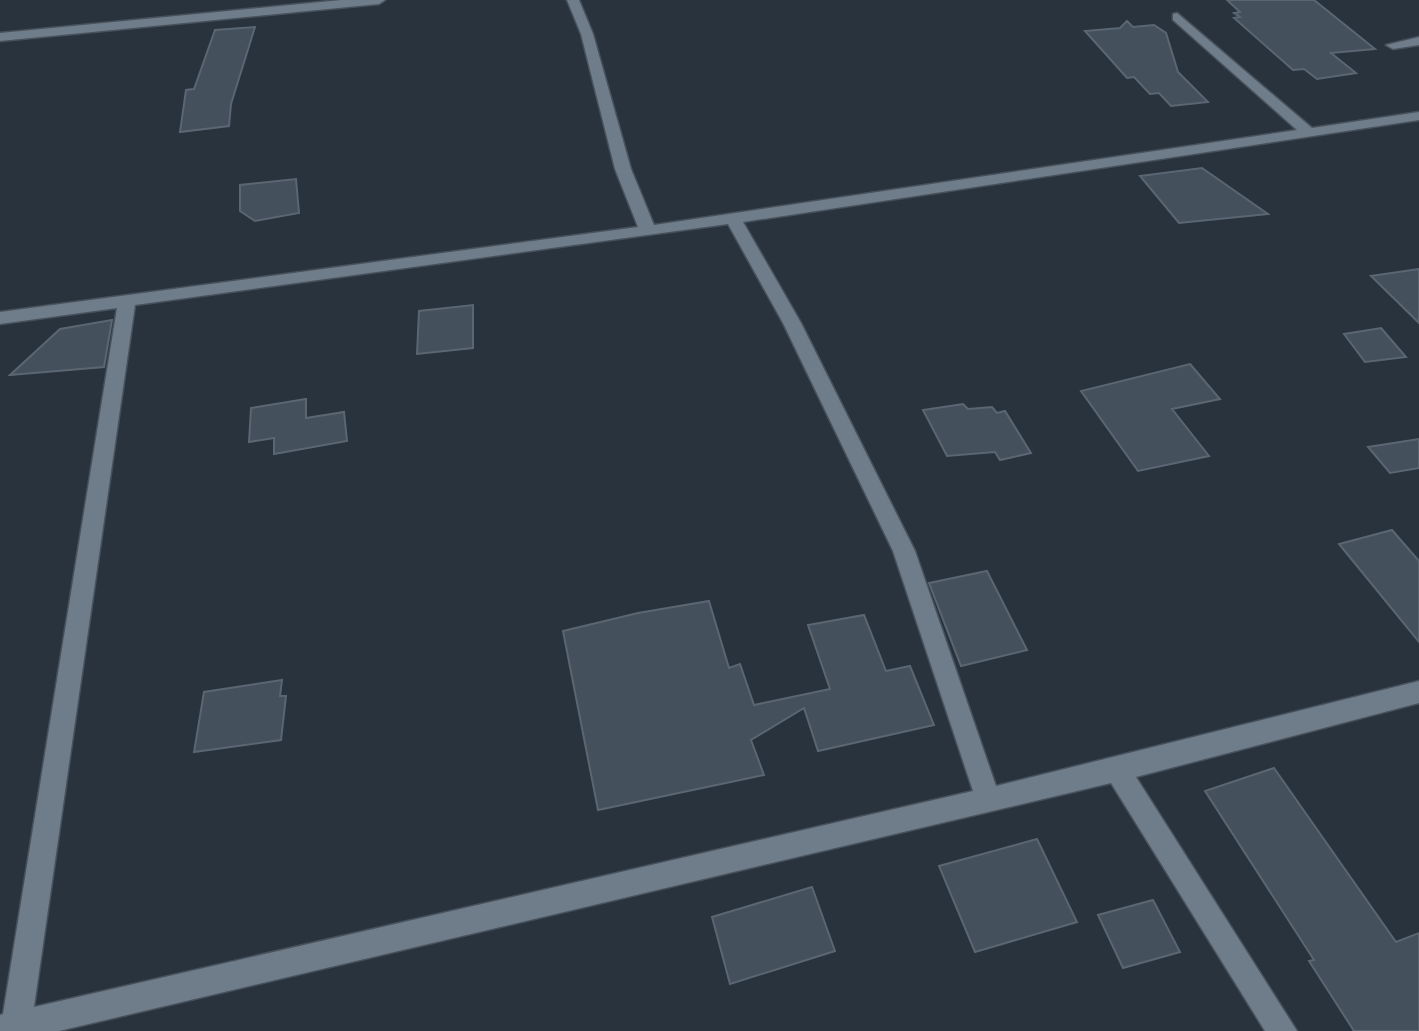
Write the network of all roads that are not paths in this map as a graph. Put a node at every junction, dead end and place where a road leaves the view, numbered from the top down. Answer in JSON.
{"nodes":[{"id":1,"x":379,"y":0,"type":"edge"},
{"id":2,"x":573,"y":0,"type":"edge"},
{"id":3,"x":1177,"y":17,"type":"dead end"},
{"id":4,"x":0,"y":37,"type":"edge"},
{"id":5,"x":1419,"y":41,"type":"edge"},
{"id":6,"x":1393,"y":45,"type":"dead end"},
{"id":7,"x":1419,"y":116,"type":"edge"},
{"id":8,"x":1309,"y":133,"type":"junction"},
{"id":9,"x":733,"y":219,"type":"junction"},
{"id":10,"x":648,"y":231,"type":"junction"},
{"id":11,"x":127,"y":301,"type":"junction"},
{"id":12,"x":0,"y":318,"type":"edge"},
{"id":13,"x":1419,"y":692,"type":"edge"},
{"id":14,"x":1117,"y":770,"type":"junction"},
{"id":15,"x":988,"y":799,"type":"junction"},
{"id":16,"x":8,"y":1028,"type":"edge"},
{"id":17,"x":1282,"y":1031,"type":"edge"}],
"edges":[{"from":1,"to":4,"type":"street"},
{"from":2,"to":10,"type":"street"},
{"from":3,"to":8,"type":"street"},
{"from":5,"to":6,"type":"street"},
{"from":7,"to":8,"type":"street"},
{"from":8,"to":9,"type":"street"},
{"from":9,"to":10,"type":"street"},
{"from":9,"to":15,"type":"street"},
{"from":10,"to":11,"type":"street"},
{"from":11,"to":12,"type":"street"},
{"from":11,"to":16,"type":"street"},
{"from":13,"to":14,"type":"street"},
{"from":14,"to":15,"type":"street"},
{"from":14,"to":17,"type":"street"},
{"from":15,"to":16,"type":"street"}]}
